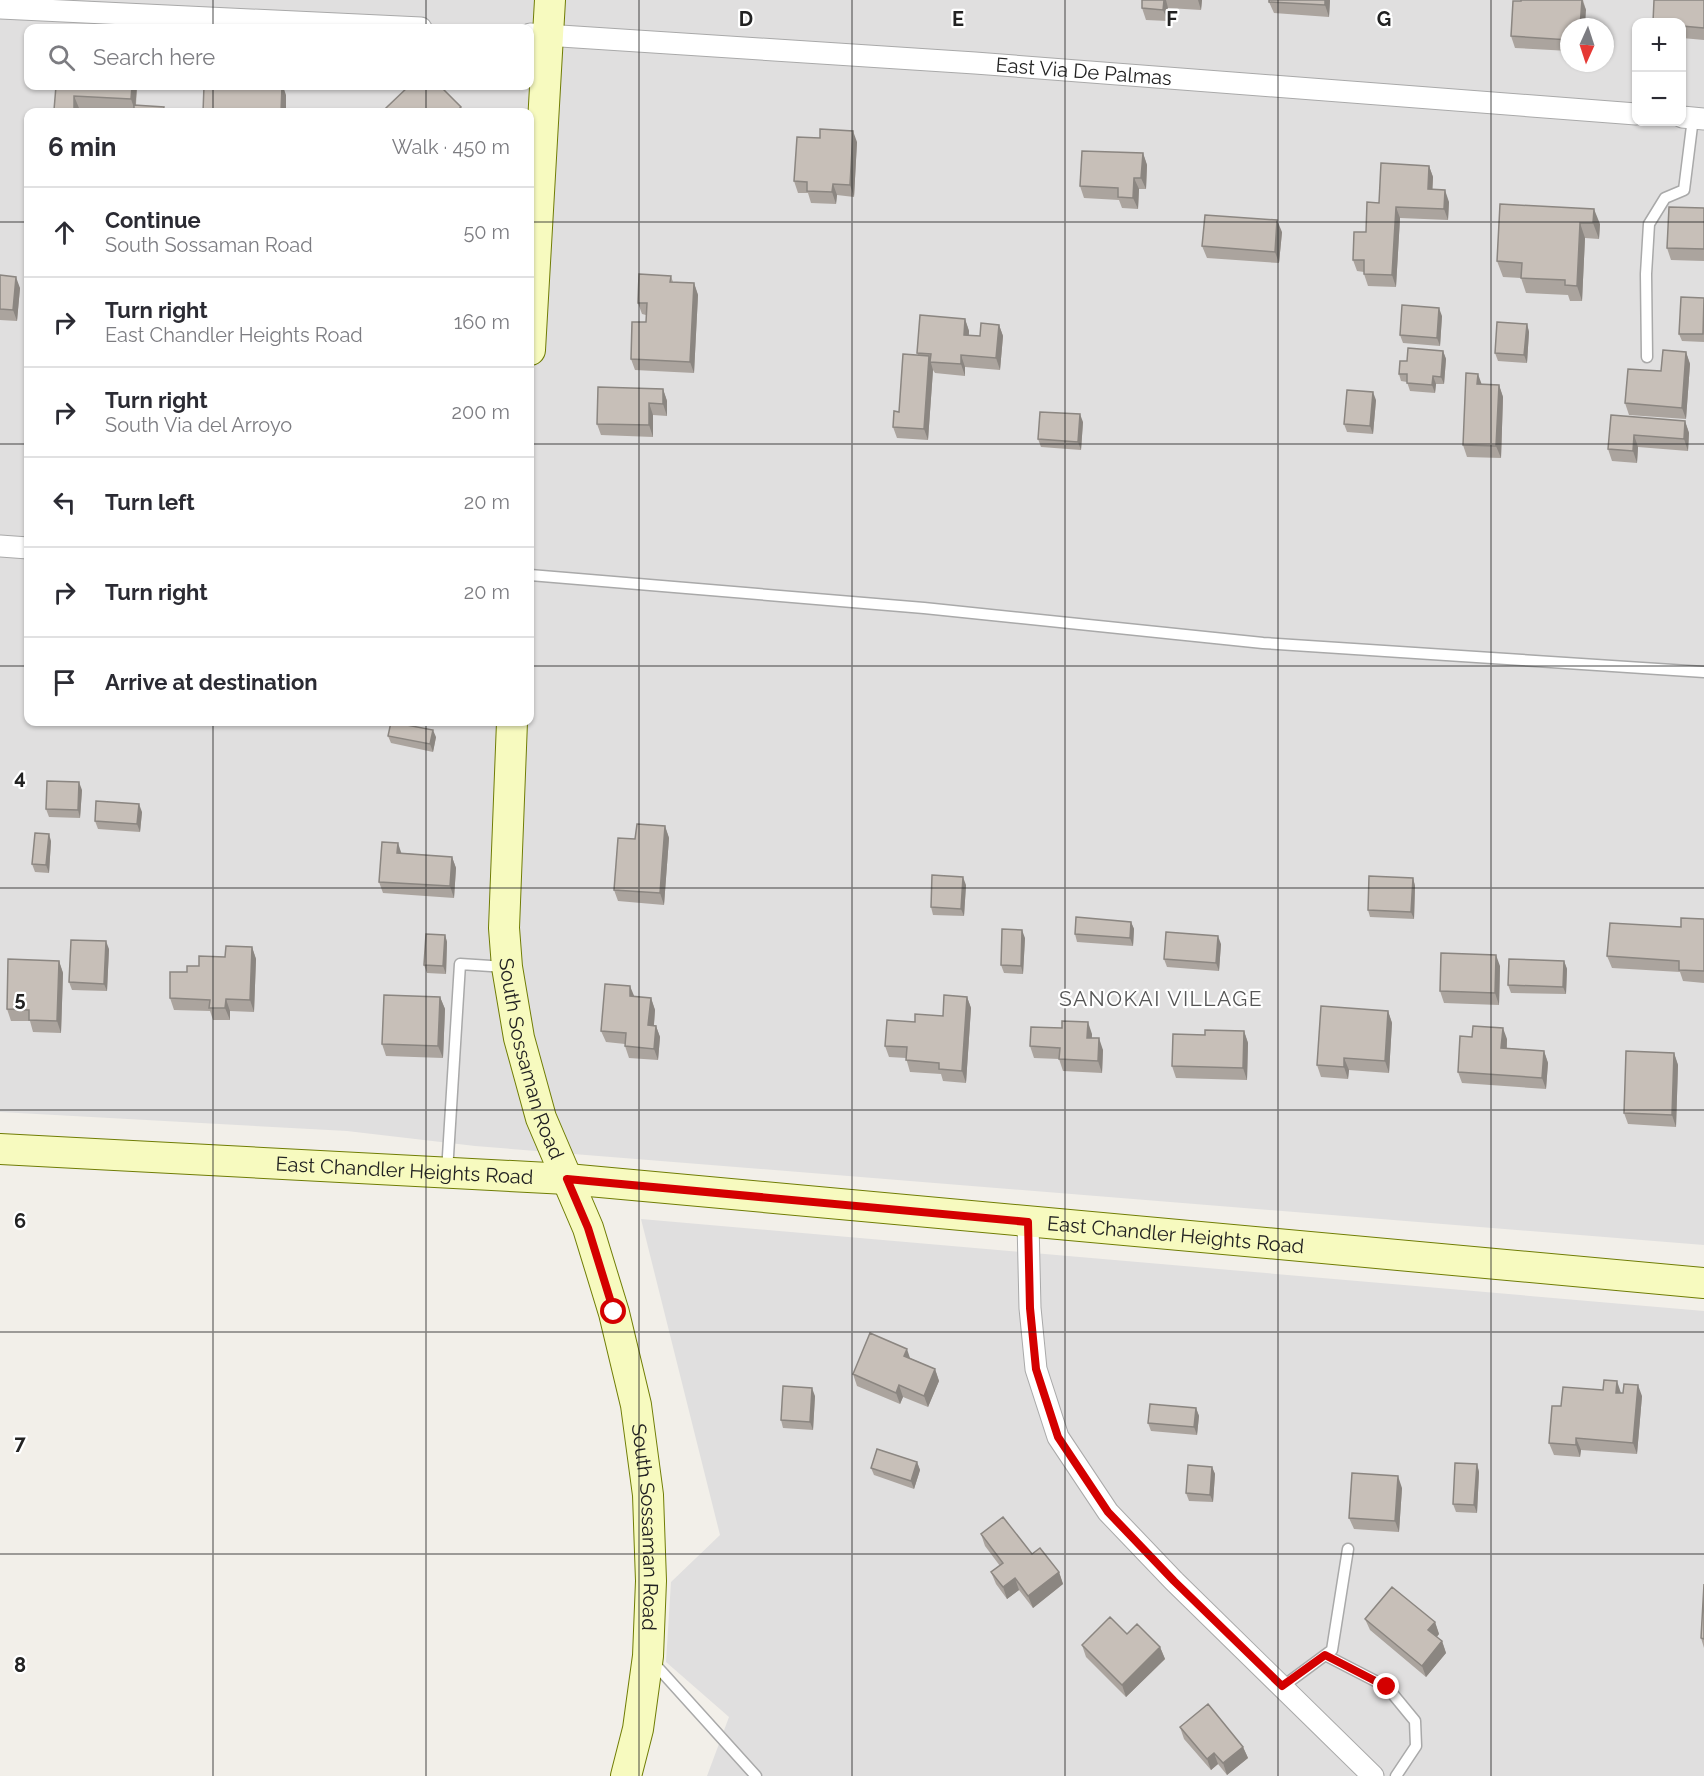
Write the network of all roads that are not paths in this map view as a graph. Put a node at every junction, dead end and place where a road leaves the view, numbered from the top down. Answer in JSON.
{"nodes":[{"id":1,"x":550,"y":0,"type":"edge"},
{"id":2,"x":0,"y":8,"type":"edge"},
{"id":3,"x":337,"y":24,"type":"edge"},
{"id":4,"x":539,"y":34,"type":"edge"},
{"id":5,"x":1632,"y":114,"type":"edge"},
{"id":6,"x":1693,"y":118,"type":"edge"},
{"id":7,"x":534,"y":210,"type":"edge"},
{"id":8,"x":1647,"y":357,"type":"dead end"},
{"id":9,"x":0,"y":546,"type":"edge"},
{"id":10,"x":24,"y":548,"type":"edge"},
{"id":11,"x":534,"y":575,"type":"edge"},
{"id":12,"x":1704,"y":672,"type":"edge"},
{"id":13,"x":512,"y":726,"type":"edge"},
{"id":14,"x":507,"y":967,"type":"junction"},
{"id":15,"x":0,"y":1149,"type":"edge"},
{"id":16,"x":447,"y":1173,"type":"junction"},
{"id":17,"x":567,"y":1179,"type":"junction"},
{"id":18,"x":1028,"y":1222,"type":"junction"},
{"id":19,"x":1704,"y":1283,"type":"edge"},
{"id":20,"x":1348,"y":1550,"type":"dead end"},
{"id":21,"x":1325,"y":1655,"type":"junction"},
{"id":22,"x":648,"y":1656,"type":"junction"},
{"id":23,"x":1282,"y":1686,"type":"junction"},
{"id":24,"x":626,"y":1776,"type":"edge"},
{"id":25,"x":756,"y":1776,"type":"edge"},
{"id":26,"x":1373,"y":1776,"type":"edge"},
{"id":27,"x":1396,"y":1776,"type":"edge"}],
"edges":[{"from":1,"to":4,"type":"main road"},
{"from":2,"to":3,"type":"street"},
{"from":4,"to":5,"type":"street","name":"East Via De Palmas"},
{"from":4,"to":7,"type":"main road"},
{"from":6,"to":8,"type":"lane"},
{"from":9,"to":10,"type":"street"},
{"from":11,"to":12,"type":"lane"},
{"from":13,"to":14,"type":"main road","name":"South Sossaman Road"},
{"from":14,"to":16,"type":"lane"},
{"from":14,"to":17,"type":"main road","name":"South Sossaman Road"},
{"from":15,"to":16,"type":"main road","name":"East Chandler Heights Road"},
{"from":16,"to":17,"type":"main road","name":"East Chandler Heights Road"},
{"from":17,"to":18,"type":"main road","name":"East Chandler Heights Road"},
{"from":17,"to":22,"type":"main road","name":"South Sossaman Road"},
{"from":18,"to":19,"type":"main road","name":"East Chandler Heights Road"},
{"from":18,"to":23,"type":"street"},
{"from":20,"to":21,"type":"lane"},
{"from":21,"to":23,"type":"lane"},
{"from":21,"to":27,"type":"lane"},
{"from":22,"to":24,"type":"main road","name":"South Sossaman Road"},
{"from":22,"to":25,"type":"lane"},
{"from":23,"to":26,"type":"street"}]}
